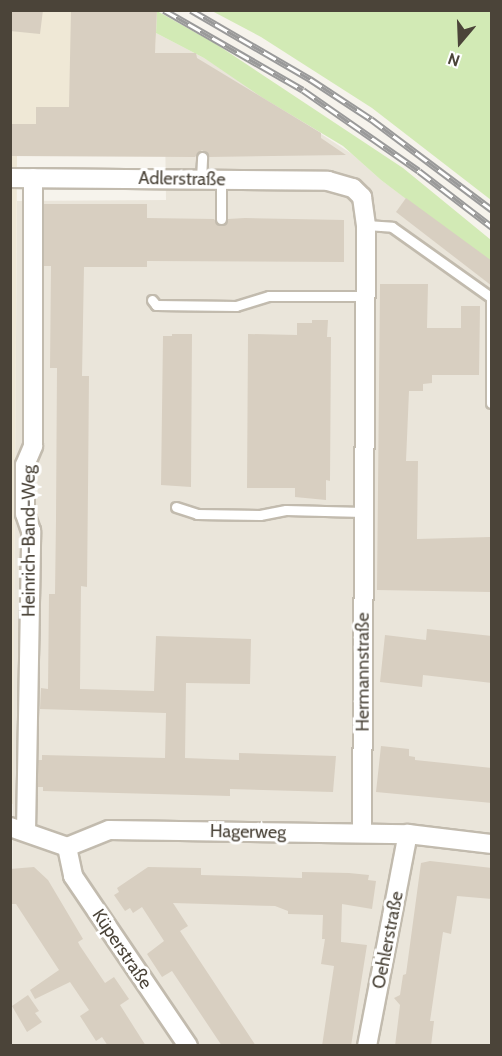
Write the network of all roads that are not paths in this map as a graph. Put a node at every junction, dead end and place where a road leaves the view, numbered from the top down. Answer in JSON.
{"nodes":[{"id":1,"x":202,"y":157,"type":"dead end"},
{"id":2,"x":10,"y":178,"type":"edge"},
{"id":3,"x":33,"y":178,"type":"junction"},
{"id":4,"x":201,"y":179,"type":"junction"},
{"id":5,"x":221,"y":179,"type":"junction"},
{"id":6,"x":353,"y":188,"type":"joint"},
{"id":7,"x":221,"y":219,"type":"dead end"},
{"id":8,"x":366,"y":225,"type":"junction"},
{"id":9,"x":365,"y":296,"type":"junction"},
{"id":10,"x":491,"y":298,"type":"edge"},
{"id":11,"x":152,"y":300,"type":"dead end"},
{"id":12,"x":492,"y":403,"type":"edge"},
{"id":13,"x":176,"y":507,"type":"dead end"},
{"id":14,"x":363,"y":512,"type":"junction"},
{"id":15,"x":18,"y":830,"type":"edge"},
{"id":16,"x":362,"y":833,"type":"junction"},
{"id":17,"x":408,"y":834,"type":"junction"},
{"id":18,"x":492,"y":843,"type":"edge"},
{"id":19,"x":67,"y":847,"type":"junction"},
{"id":20,"x":188,"y":1046,"type":"edge"},
{"id":21,"x":367,"y":1046,"type":"edge"}],
"edges":[{"from":1,"to":4,"type":"lane"},
{"from":2,"to":3,"type":"street","name":"Adlerstraße"},
{"from":3,"to":4,"type":"street","name":"Adlerstraße"},
{"from":3,"to":15,"type":"street","name":"Heinrich-Band-Weg"},
{"from":4,"to":5,"type":"street","name":"Adlerstraße"},
{"from":5,"to":6,"type":"street","name":"Adlerstraße"},
{"from":5,"to":7,"type":"lane"},
{"from":6,"to":8,"type":"street","name":"Hermannstraße"},
{"from":8,"to":9,"type":"street","name":"Hermannstraße"},
{"from":8,"to":10,"type":"lane"},
{"from":9,"to":11,"type":"lane"},
{"from":9,"to":14,"type":"street","name":"Hermannstraße"},
{"from":10,"to":12,"type":"lane"},
{"from":13,"to":14,"type":"lane"},
{"from":14,"to":16,"type":"street","name":"Hermannstraße"},
{"from":15,"to":19,"type":"street"},
{"from":16,"to":17,"type":"street","name":"Hagerweg"},
{"from":16,"to":19,"type":"street","name":"Hagerweg"},
{"from":17,"to":18,"type":"street","name":"Hagerweg"},
{"from":17,"to":21,"type":"street","name":"Oehlerstraße"},
{"from":19,"to":20,"type":"street","name":"Küperstraße"}]}
